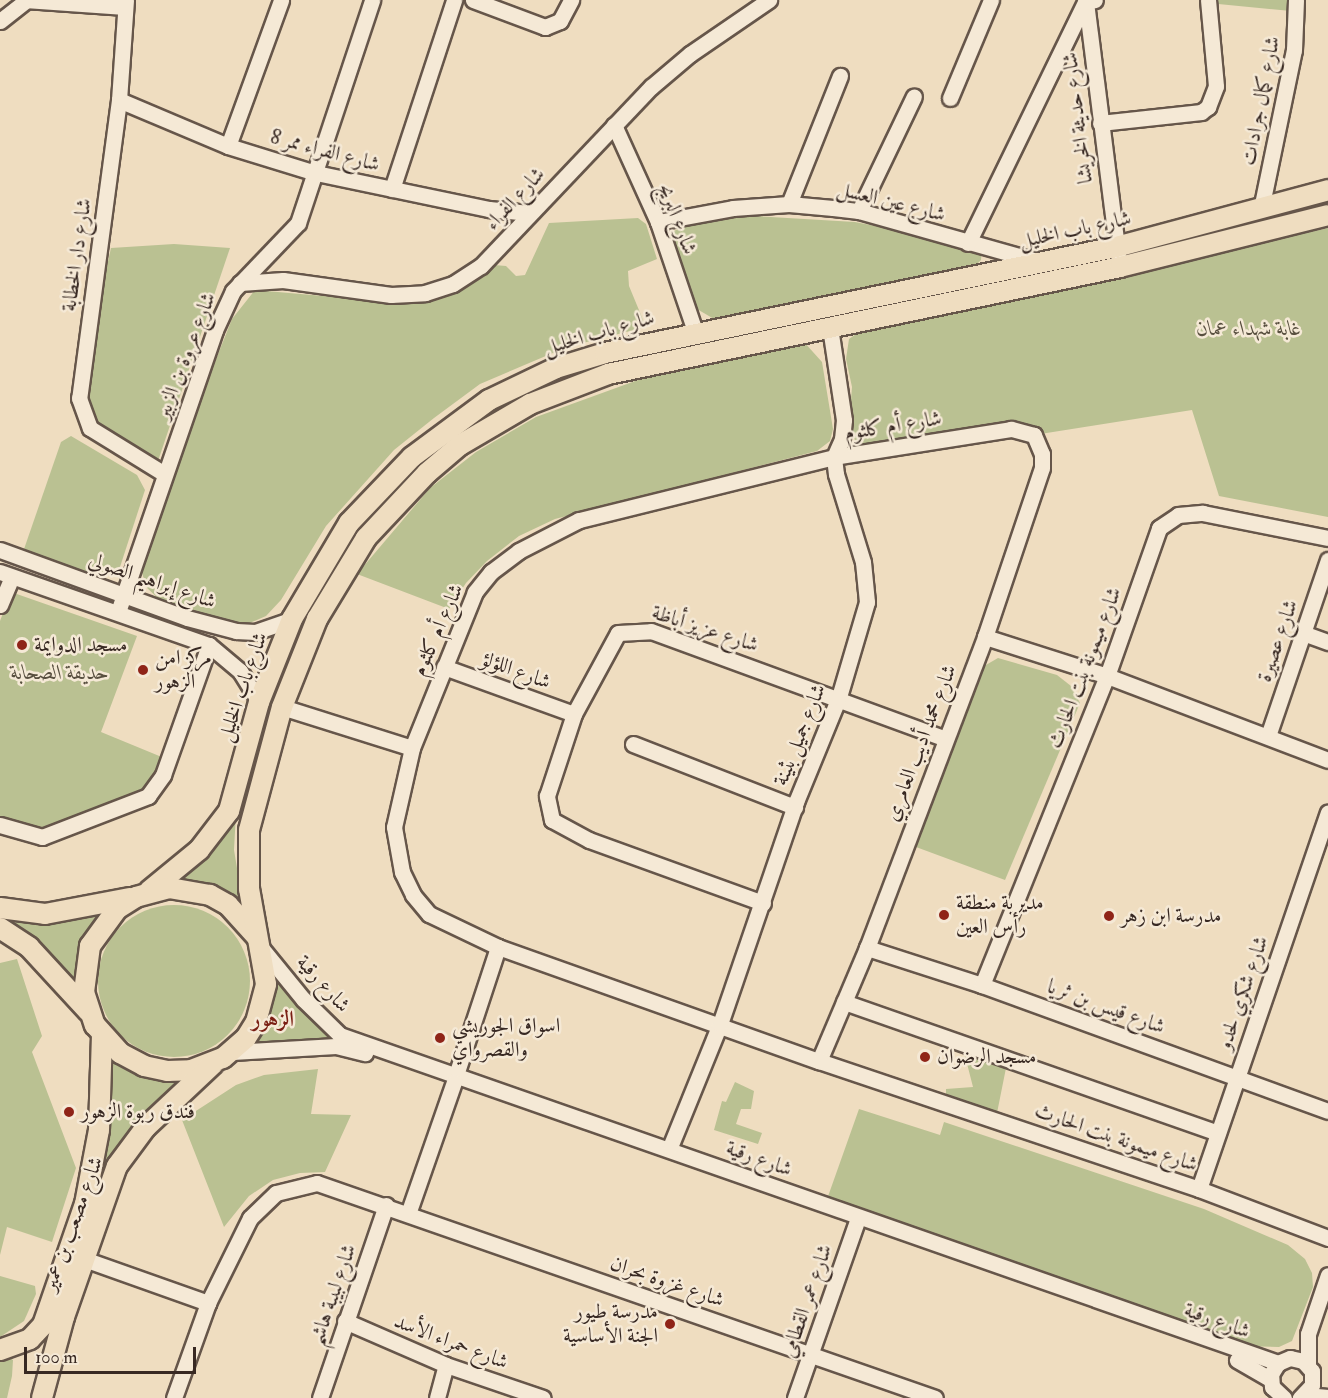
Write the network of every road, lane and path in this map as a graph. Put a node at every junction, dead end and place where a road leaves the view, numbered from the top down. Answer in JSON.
{"nodes":[{"id":1,"x":26,"y":0,"type":"edge"},
{"id":2,"x":281,"y":0,"type":"edge"},
{"id":3,"x":372,"y":0,"type":"edge"},
{"id":4,"x":454,"y":0,"type":"edge"},
{"id":5,"x":473,"y":0,"type":"edge"},
{"id":6,"x":571,"y":0,"type":"edge"},
{"id":7,"x":991,"y":0,"type":"edge"},
{"id":8,"x":1208,"y":0,"type":"edge"},
{"id":9,"x":1296,"y":0,"type":"edge"},
{"id":10,"x":766,"y":1,"type":"edge"},
{"id":11,"x":1089,"y":1,"type":"edge"},
{"id":12,"x":125,"y":4,"type":"edge"},
{"id":13,"x":0,"y":21,"type":"edge"},
{"id":14,"x":840,"y":76,"type":"dead end"},
{"id":15,"x":914,"y":96,"type":"dead end"},
{"id":16,"x":950,"y":98,"type":"dead end"},
{"id":17,"x":119,"y":100,"type":"junction"},
{"id":18,"x":1100,"y":123,"type":"junction"},
{"id":19,"x":614,"y":125,"type":"junction"},
{"id":20,"x":228,"y":146,"type":"junction"},
{"id":21,"x":316,"y":173,"type":"junction"},
{"id":22,"x":392,"y":189,"type":"junction"},
{"id":23,"x":1328,"y":189,"type":"edge"},
{"id":24,"x":789,"y":204,"type":"junction"},
{"id":25,"x":1261,"y":209,"type":"junction"},
{"id":26,"x":859,"y":211,"type":"junction"},
{"id":27,"x":529,"y":213,"type":"junction"},
{"id":28,"x":1328,"y":215,"type":"edge"},
{"id":29,"x":658,"y":222,"type":"junction"},
{"id":30,"x":968,"y":243,"type":"junction"},
{"id":31,"x":1116,"y":247,"type":"junction"},
{"id":32,"x":1041,"y":262,"type":"junction"},
{"id":33,"x":1120,"y":267,"type":"junction"},
{"id":34,"x":240,"y":283,"type":"junction"},
{"id":35,"x":830,"y":327,"type":"junction"},
{"id":36,"x":695,"y":331,"type":"junction"},
{"id":37,"x":1034,"y":435,"type":"joint"},
{"id":38,"x":834,"y":457,"type":"junction"},
{"id":39,"x":163,"y":473,"type":"junction"},
{"id":40,"x":1328,"y":538,"type":"edge"},
{"id":41,"x":0,"y":550,"type":"edge"},
{"id":42,"x":1328,"y":560,"type":"edge"},
{"id":43,"x":6,"y":575,"type":"edge"},
{"id":44,"x":124,"y":593,"type":"junction"},
{"id":45,"x":0,"y":605,"type":"edge"},
{"id":46,"x":118,"y":612,"type":"junction"},
{"id":47,"x":292,"y":619,"type":"junction"},
{"id":48,"x":1303,"y":633,"type":"junction"},
{"id":49,"x":985,"y":637,"type":"junction"},
{"id":50,"x":1328,"y":642,"type":"edge"},
{"id":51,"x":209,"y":645,"type":"junction"},
{"id":52,"x":444,"y":667,"type":"junction"},
{"id":53,"x":1107,"y":676,"type":"junction"},
{"id":54,"x":839,"y":697,"type":"junction"},
{"id":55,"x":259,"y":702,"type":"junction"},
{"id":56,"x":282,"y":707,"type":"junction"},
{"id":57,"x":574,"y":714,"type":"junction"},
{"id":58,"x":1268,"y":736,"type":"junction"},
{"id":59,"x":944,"y":738,"type":"junction"},
{"id":60,"x":633,"y":744,"type":"dead end"},
{"id":61,"x":412,"y":748,"type":"junction"},
{"id":62,"x":1328,"y":760,"type":"edge"},
{"id":63,"x":795,"y":807,"type":"junction"},
{"id":64,"x":1328,"y":812,"type":"edge"},
{"id":65,"x":0,"y":825,"type":"edge"},
{"id":66,"x":142,"y":895,"type":"junction"},
{"id":67,"x":763,"y":903,"type":"junction"},
{"id":68,"x":0,"y":908,"type":"edge"},
{"id":69,"x":0,"y":928,"type":"edge"},
{"id":70,"x":257,"y":941,"type":"junction"},
{"id":71,"x":498,"y":947,"type":"junction"},
{"id":72,"x":867,"y":948,"type":"junction"},
{"id":73,"x":982,"y":985,"type":"junction"},
{"id":74,"x":844,"y":1002,"type":"junction"},
{"id":75,"x":90,"y":1014,"type":"junction"},
{"id":76,"x":720,"y":1024,"type":"junction"},
{"id":77,"x":102,"y":1035,"type":"junction"},
{"id":78,"x":232,"y":1052,"type":"junction"},
{"id":79,"x":819,"y":1061,"type":"junction"},
{"id":80,"x":214,"y":1063,"type":"junction"},
{"id":81,"x":1236,"y":1076,"type":"junction"},
{"id":82,"x":455,"y":1078,"type":"junction"},
{"id":83,"x":1328,"y":1111,"type":"edge"},
{"id":84,"x":1218,"y":1133,"type":"junction"},
{"id":85,"x":669,"y":1147,"type":"junction"},
{"id":86,"x":1199,"y":1189,"type":"junction"},
{"id":87,"x":386,"y":1205,"type":"junction"},
{"id":88,"x":408,"y":1214,"type":"junction"},
{"id":89,"x":857,"y":1222,"type":"junction"},
{"id":90,"x":1328,"y":1238,"type":"edge"},
{"id":91,"x":84,"y":1259,"type":"junction"},
{"id":92,"x":1328,"y":1275,"type":"edge"},
{"id":93,"x":208,"y":1303,"type":"junction"},
{"id":94,"x":345,"y":1321,"type":"junction"},
{"id":95,"x":1308,"y":1334,"type":"junction"},
{"id":96,"x":0,"y":1350,"type":"edge"},
{"id":97,"x":811,"y":1354,"type":"junction"},
{"id":98,"x":1284,"y":1360,"type":"junction"},
{"id":99,"x":446,"y":1365,"type":"junction"},
{"id":100,"x":1311,"y":1372,"type":"junction"},
{"id":101,"x":1328,"y":1391,"type":"edge"},
{"id":102,"x":1277,"y":1392,"type":"edge"},
{"id":103,"x":1303,"y":1397,"type":"edge"},
{"id":104,"x":1328,"y":1397,"type":"edge"},
{"id":105,"x":42,"y":1398,"type":"edge"},
{"id":106,"x":174,"y":1398,"type":"edge"},
{"id":107,"x":320,"y":1398,"type":"edge"},
{"id":108,"x":436,"y":1398,"type":"edge"},
{"id":109,"x":543,"y":1398,"type":"edge"},
{"id":110,"x":795,"y":1398,"type":"edge"},
{"id":111,"x":935,"y":1398,"type":"edge"}],
"edges":[{"from":1,"to":12,"type":"street"},
{"from":1,"to":13,"type":"street"},
{"from":2,"to":20,"type":"street"},
{"from":3,"to":21,"type":"street","name":"شارع عروة بن الزبير"},
{"from":4,"to":22,"type":"street"},
{"from":5,"to":6,"type":"street"},
{"from":7,"to":16,"type":"street"},
{"from":8,"to":18,"type":"street"},
{"from":9,"to":25,"type":"street","name":"شارع كمال جرادات"},
{"from":10,"to":19,"type":"street","name":"شارع الفراء"},
{"from":11,"to":18,"type":"street","name":"شارع حديثة الخريشا"},
{"from":11,"to":30,"type":"street"},
{"from":12,"to":17,"type":"street","name":"شارع دار الخطابة"},
{"from":14,"to":24,"type":"street"},
{"from":15,"to":26,"type":"street"},
{"from":17,"to":20,"type":"street","name":"شارع الفراء ممر 8"},
{"from":17,"to":39,"type":"street","name":"شارع دار الخطابة"},
{"from":18,"to":31,"type":"street","name":"شارع حديثة الخريشا"},
{"from":19,"to":27,"type":"street","name":"شارع الفراء"},
{"from":19,"to":29,"type":"street","name":"شارع البريج"},
{"from":20,"to":21,"type":"street","name":"شارع الفراء ممر 8"},
{"from":21,"to":22,"type":"street","name":"شارع الفراء ممر 8"},
{"from":21,"to":34,"type":"street","name":"شارع عروة بن الزبير"},
{"from":22,"to":27,"type":"street","name":"شارع الفراء ممر 8"},
{"from":23,"to":25,"type":"main road","name":"شارع باب الخليل"},
{"from":24,"to":26,"type":"street","name":"شارع عين العسل"},
{"from":24,"to":29,"type":"street","name":"شارع عين العسل"},
{"from":25,"to":31,"type":"main road","name":"شارع باب الخليل"},
{"from":26,"to":30,"type":"street","name":"شارع عين العسل"},
{"from":27,"to":34,"type":"street","name":"شارع الفراء"},
{"from":28,"to":33,"type":"main road","name":"شارع باب الخليل"},
{"from":29,"to":36,"type":"street","name":"شارع البريج"},
{"from":30,"to":32,"type":"street","name":"شارع عين العسل"},
{"from":31,"to":32,"type":"main road","name":"شارع باب الخليل"},
{"from":31,"to":33,"type":"street","name":"شارع حديثة الخريشا"},
{"from":32,"to":36,"type":"main road","name":"شارع باب الخليل"},
{"from":33,"to":35,"type":"main road","name":"شارع باب الخليل"},
{"from":34,"to":39,"type":"street","name":"شارع عروة بن الزبير"},
{"from":35,"to":38,"type":"street"},
{"from":35,"to":56,"type":"main road","name":"شارع باب الخليل"},
{"from":36,"to":47,"type":"main road","name":"شارع باب الخليل"},
{"from":37,"to":38,"type":"street","name":"شارع أم كلثوم"},
{"from":37,"to":49,"type":"street","name":"شارع محمد أديب العامري"},
{"from":38,"to":52,"type":"street","name":"شارع أم كلثوم"},
{"from":38,"to":54,"type":"street","name":"شارع جميل بثينة"},
{"from":39,"to":44,"type":"street","name":"شارع عروة بن الزبير"},
{"from":40,"to":53,"type":"street","name":"شارع ميمونة بنت الحارث"},
{"from":41,"to":44,"type":"street","name":"شارع إبراهيم الصولي"},
{"from":42,"to":48,"type":"street","name":"شارع عصيرة"},
{"from":43,"to":45,"type":"street"},
{"from":43,"to":46,"type":"street","name":"شارع إبراهيم الصولي"},
{"from":44,"to":46,"type":"street","name":"شارع عروة بن الزبير"},
{"from":44,"to":47,"type":"street","name":"شارع إبراهيم الصولي"},
{"from":46,"to":51,"type":"street","name":"شارع إبراهيم الصولي"},
{"from":47,"to":55,"type":"main road","name":"شارع باب الخليل"},
{"from":48,"to":50,"type":"street"},
{"from":48,"to":58,"type":"street","name":"شارع عصيرة"},
{"from":49,"to":53,"type":"street"},
{"from":49,"to":59,"type":"street","name":"شارع محمد أديب العامري"},
{"from":51,"to":55,"type":"street","name":"شارع إبراهيم الصولي"},
{"from":51,"to":65,"type":"street"},
{"from":52,"to":57,"type":"street","name":"شارع اللؤلؤ"},
{"from":52,"to":61,"type":"street","name":"شارع أم كلثوم"},
{"from":53,"to":58,"type":"street"},
{"from":53,"to":73,"type":"street","name":"شارع ميمونة بنت الحارث"},
{"from":54,"to":57,"type":"street","name":"شارع عزيز أباظة"},
{"from":54,"to":59,"type":"street","name":"شارع عزيز أباظة"},
{"from":54,"to":63,"type":"street","name":"شارع جميل بثينة"},
{"from":55,"to":66,"type":"main road","name":"شارع باب الخليل"},
{"from":56,"to":61,"type":"street"},
{"from":56,"to":70,"type":"main road","name":"شارع باب الخليل"},
{"from":57,"to":67,"type":"street","name":"شارع عزيز أباظة"},
{"from":58,"to":62,"type":"street"},
{"from":59,"to":72,"type":"street","name":"شارع محمد أديب العامري"},
{"from":60,"to":63,"type":"street"},
{"from":61,"to":71,"type":"street","name":"شارع أم كلثوم"},
{"from":63,"to":67,"type":"street","name":"شارع جميل بثينة"},
{"from":64,"to":81,"type":"street","name":"شارع شكري لحدو"},
{"from":66,"to":68,"type":"main road"},
{"from":66,"to":70,"type":"main road"},
{"from":66,"to":75,"type":"main road"},
{"from":67,"to":76,"type":"street","name":"شارع جميل بثينة"},
{"from":69,"to":75,"type":"main road"},
{"from":70,"to":78,"type":"main road"},
{"from":70,"to":82,"type":"street","name":"شارع رقية"},
{"from":71,"to":76,"type":"street","name":"شارع أم كلثوم"},
{"from":71,"to":82,"type":"street"},
{"from":72,"to":73,"type":"street","name":"شارع قيس بن ثريا"},
{"from":72,"to":74,"type":"street","name":"شارع محمد أديب العامري"},
{"from":73,"to":81,"type":"street","name":"شارع قيس بن ثريا"},
{"from":74,"to":79,"type":"street","name":"شارع محمد أديب العامري"},
{"from":74,"to":84,"type":"street"},
{"from":75,"to":77,"type":"main road"},
{"from":76,"to":79,"type":"street","name":"شارع ميمونة بنت الحارث"},
{"from":76,"to":85,"type":"street","name":"شارع جميل بثينة"},
{"from":77,"to":80,"type":"main road"},
{"from":77,"to":96,"type":"main road"},
{"from":78,"to":80,"type":"main road"},
{"from":78,"to":82,"type":"street","name":"شارع رقية"},
{"from":79,"to":86,"type":"street","name":"شارع ميمونة بنت الحارث"},
{"from":80,"to":91,"type":"main road","name":"شارع مصعب بن عمير"},
{"from":81,"to":83,"type":"street","name":"شارع قيس بن ثريا"},
{"from":81,"to":84,"type":"street","name":"شارع شكري لحدو"},
{"from":82,"to":85,"type":"street","name":"شارع رقية"},
{"from":82,"to":88,"type":"street"},
{"from":82,"to":89,"type":"street","name":"شارع رقية"},
{"from":84,"to":86,"type":"street","name":"شارع شكري لحدو"},
{"from":85,"to":89,"type":"street","name":"شارع رقية"},
{"from":86,"to":90,"type":"street","name":"شارع ميمونة بنت الحارث"},
{"from":87,"to":88,"type":"street","name":"شارع غزوة بحران"},
{"from":87,"to":93,"type":"street","name":"شارع غزوة بحران"},
{"from":87,"to":94,"type":"street","name":"شارع لبيبة هاشم"},
{"from":88,"to":97,"type":"street","name":"شارع غزوة بحران"},
{"from":89,"to":97,"type":"street","name":"شارع عمر القطامي"},
{"from":89,"to":98,"type":"street","name":"شارع رقية"},
{"from":89,"to":102,"type":"street","name":"شارع رقية"},
{"from":91,"to":93,"type":"street"},
{"from":91,"to":105,"type":"main road","name":"شارع مصعب بن عمير"},
{"from":92,"to":95,"type":"street"},
{"from":93,"to":106,"type":"street","name":"شارع غزوة بحران"},
{"from":94,"to":99,"type":"street","name":"شارع حمراء الأسد"},
{"from":94,"to":107,"type":"street","name":"شارع لبيبة هاشم"},
{"from":95,"to":98,"type":"street"},
{"from":95,"to":100,"type":"street"},
{"from":97,"to":110,"type":"street","name":"شارع عمر القطامي"},
{"from":97,"to":111,"type":"street","name":"شارع غزوة بحران"},
{"from":98,"to":100,"type":"street","name":"شارع رقية"},
{"from":98,"to":102,"type":"street"},
{"from":99,"to":108,"type":"street"},
{"from":99,"to":109,"type":"street","name":"شارع حمراء الأسد"},
{"from":100,"to":101,"type":"street"},
{"from":100,"to":103,"type":"street"},
{"from":103,"to":104,"type":"street"}]}
